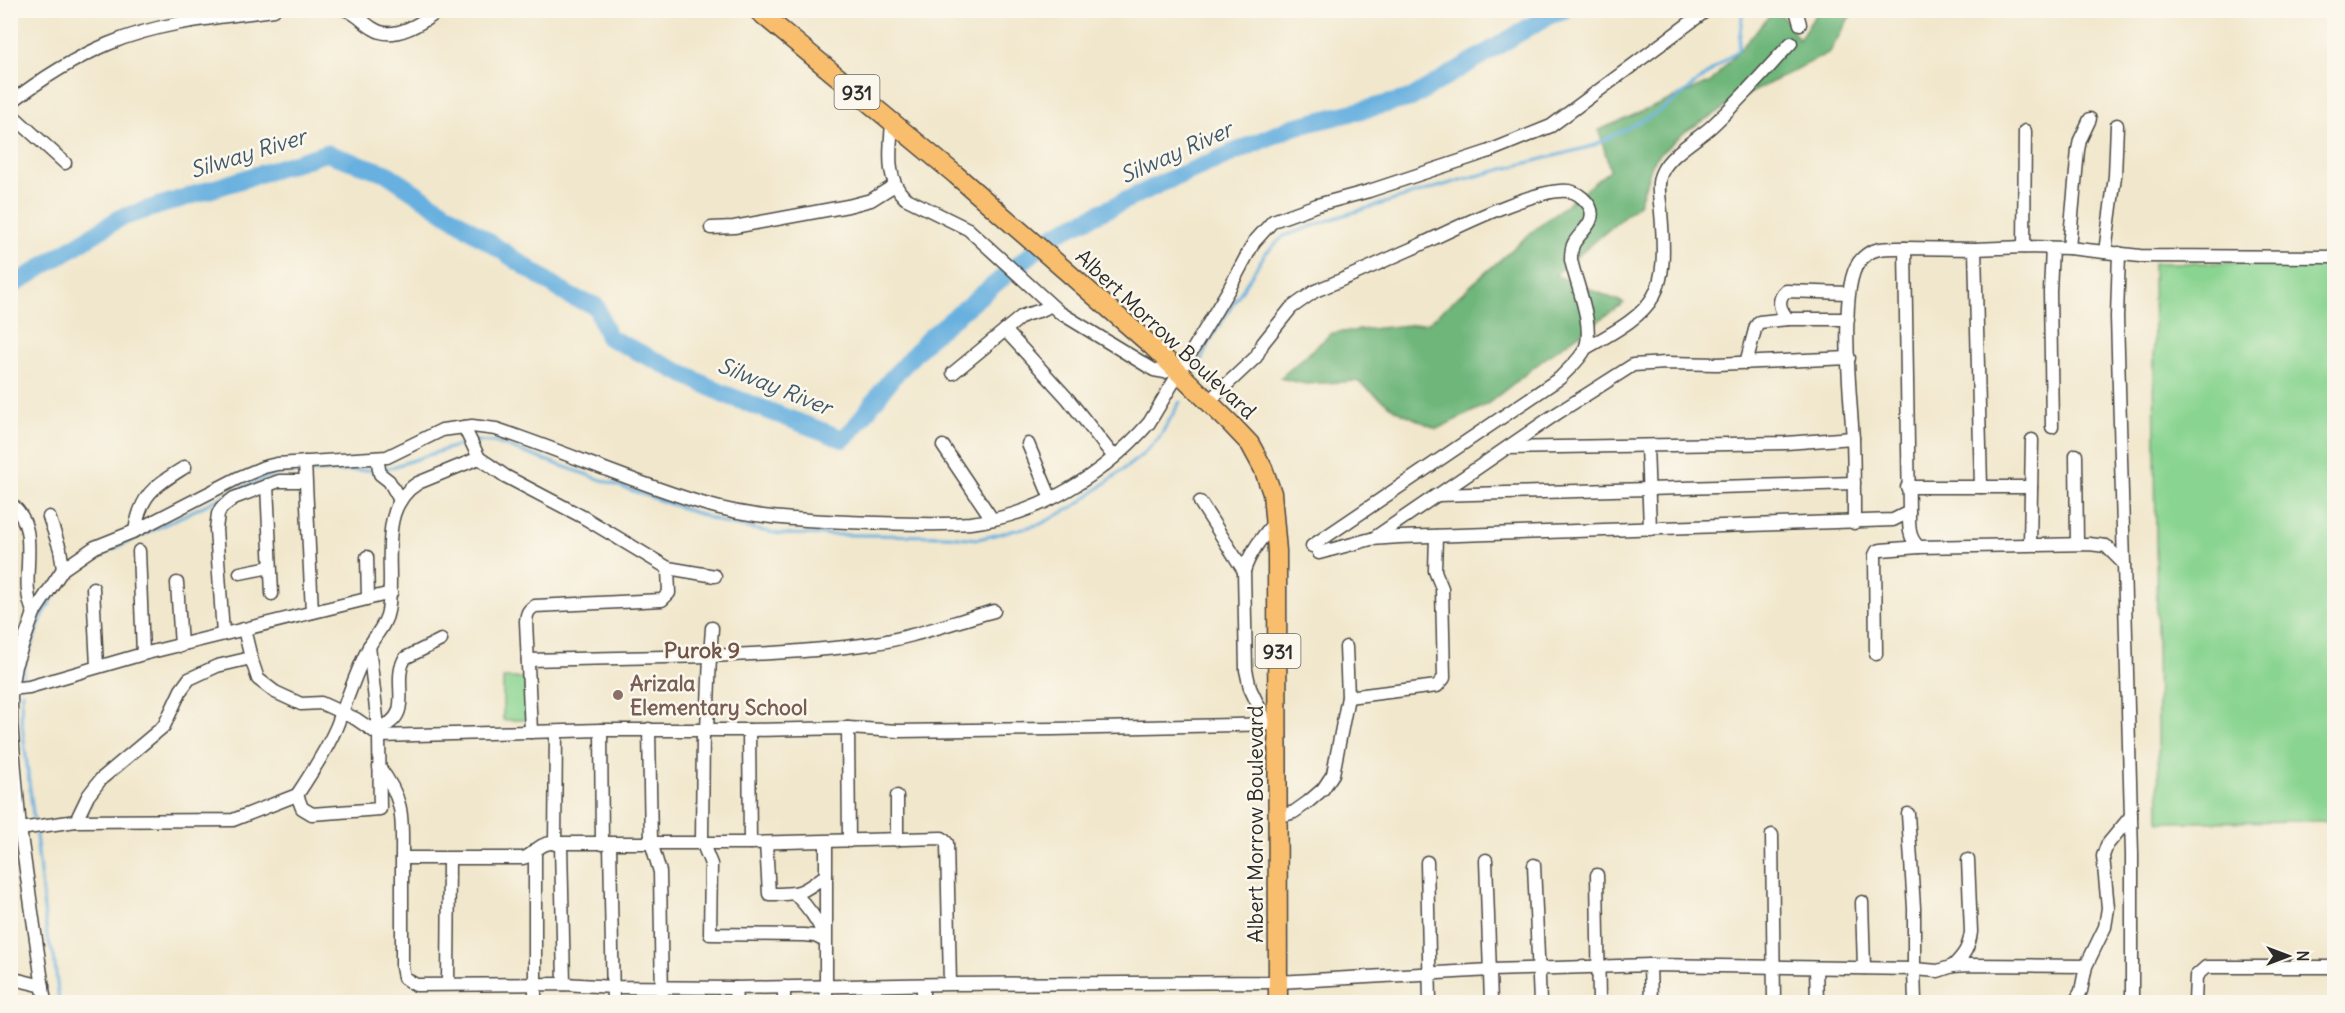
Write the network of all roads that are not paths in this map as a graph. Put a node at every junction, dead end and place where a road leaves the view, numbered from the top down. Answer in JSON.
{"nodes":[{"id":1,"x":274,"y":10,"type":"edge"},
{"id":2,"x":346,"y":10,"type":"edge"},
{"id":3,"x":440,"y":10,"type":"edge"},
{"id":4,"x":757,"y":10,"type":"edge"},
{"id":5,"x":1707,"y":10,"type":"edge"},
{"id":6,"x":1796,"y":10,"type":"edge"},
{"id":7,"x":1800,"y":24,"type":"dead end"},
{"id":8,"x":1791,"y":44,"type":"dead end"},
{"id":9,"x":10,"y":103,"type":"edge"},
{"id":10,"x":10,"y":113,"type":"edge"},
{"id":11,"x":2090,"y":119,"type":"dead end"},
{"id":12,"x":892,"y":122,"type":"junction"},
{"id":13,"x":2117,"y":125,"type":"dead end"},
{"id":14,"x":2025,"y":131,"type":"dead end"},
{"id":15,"x":65,"y":164,"type":"dead end"},
{"id":16,"x":894,"y":185,"type":"junction"},
{"id":17,"x":711,"y":228,"type":"dead end"},
{"id":18,"x":2024,"y":247,"type":"junction"},
{"id":19,"x":1905,"y":248,"type":"junction"},
{"id":20,"x":2052,"y":248,"type":"junction"},
{"id":21,"x":2069,"y":248,"type":"junction"},
{"id":22,"x":1975,"y":249,"type":"junction"},
{"id":23,"x":2105,"y":252,"type":"junction"},
{"id":24,"x":2118,"y":254,"type":"junction"},
{"id":25,"x":2334,"y":257,"type":"edge"},
{"id":26,"x":1848,"y":293,"type":"junction"},
{"id":27,"x":1048,"y":303,"type":"junction"},
{"id":28,"x":1788,"y":319,"type":"junction"},
{"id":29,"x":1848,"y":319,"type":"junction"},
{"id":30,"x":1005,"y":330,"type":"junction"},
{"id":31,"x":1586,"y":348,"type":"junction"},
{"id":32,"x":1849,"y":358,"type":"junction"},
{"id":33,"x":1746,"y":363,"type":"junction"},
{"id":34,"x":1177,"y":370,"type":"junction"},
{"id":35,"x":953,"y":373,"type":"dead end"},
{"id":36,"x":1209,"y":401,"type":"junction"},
{"id":37,"x":2052,"y":427,"type":"dead end"},
{"id":38,"x":468,"y":436,"type":"junction"},
{"id":39,"x":1853,"y":438,"type":"junction"},
{"id":40,"x":2032,"y":440,"type":"dead end"},
{"id":41,"x":1028,"y":444,"type":"dead end"},
{"id":42,"x":943,"y":446,"type":"dead end"},
{"id":43,"x":1647,"y":446,"type":"junction"},
{"id":44,"x":1506,"y":448,"type":"junction"},
{"id":45,"x":2076,"y":455,"type":"dead end"},
{"id":46,"x":1114,"y":457,"type":"junction"},
{"id":47,"x":479,"y":458,"type":"junction"},
{"id":48,"x":378,"y":466,"type":"junction"},
{"id":49,"x":185,"y":467,"type":"dead end"},
{"id":50,"x":305,"y":472,"type":"junction"},
{"id":51,"x":1854,"y":483,"type":"junction"},
{"id":52,"x":267,"y":485,"type":"junction"},
{"id":53,"x":1907,"y":487,"type":"junction"},
{"id":54,"x":1981,"y":487,"type":"junction"},
{"id":55,"x":2031,"y":487,"type":"junction"},
{"id":56,"x":1648,"y":489,"type":"junction"},
{"id":57,"x":1455,"y":491,"type":"junction"},
{"id":58,"x":1051,"y":499,"type":"junction"},
{"id":59,"x":400,"y":500,"type":"junction"},
{"id":60,"x":1200,"y":502,"type":"dead end"},
{"id":61,"x":10,"y":503,"type":"edge"},
{"id":62,"x":1909,"y":512,"type":"junction"},
{"id":63,"x":49,"y":518,"type":"dead end"},
{"id":64,"x":992,"y":519,"type":"junction"},
{"id":65,"x":1276,"y":520,"type":"junction"},
{"id":66,"x":1893,"y":520,"type":"junction"},
{"id":67,"x":1854,"y":523,"type":"junction"},
{"id":68,"x":1909,"y":525,"type":"junction"},
{"id":69,"x":1650,"y":529,"type":"junction"},
{"id":70,"x":135,"y":531,"type":"junction"},
{"id":71,"x":1436,"y":536,"type":"junction"},
{"id":72,"x":2124,"y":537,"type":"junction"},
{"id":73,"x":1371,"y":539,"type":"junction"},
{"id":74,"x":2077,"y":543,"type":"junction"},
{"id":75,"x":2030,"y":544,"type":"junction"},
{"id":76,"x":2106,"y":546,"type":"junction"},
{"id":77,"x":1919,"y":547,"type":"junction"},
{"id":78,"x":139,"y":551,"type":"dead end"},
{"id":79,"x":367,"y":557,"type":"dead end"},
{"id":80,"x":2124,"y":564,"type":"junction"},
{"id":81,"x":270,"y":567,"type":"junction"},
{"id":82,"x":668,"y":568,"type":"junction"},
{"id":83,"x":63,"y":569,"type":"junction"},
{"id":84,"x":1244,"y":571,"type":"junction"},
{"id":85,"x":240,"y":573,"type":"dead end"},
{"id":86,"x":715,"y":576,"type":"dead end"},
{"id":87,"x":177,"y":583,"type":"dead end"},
{"id":88,"x":93,"y":588,"type":"dead end"},
{"id":89,"x":391,"y":593,"type":"junction"},
{"id":90,"x":272,"y":594,"type":"dead end"},
{"id":91,"x":368,"y":598,"type":"junction"},
{"id":92,"x":994,"y":611,"type":"dead end"},
{"id":93,"x":312,"y":612,"type":"junction"},
{"id":94,"x":34,"y":613,"type":"junction"},
{"id":95,"x":712,"y":628,"type":"dead end"},
{"id":96,"x":244,"y":629,"type":"junction"},
{"id":97,"x":223,"y":634,"type":"junction"},
{"id":98,"x":441,"y":640,"type":"dead end"},
{"id":99,"x":181,"y":646,"type":"junction"},
{"id":100,"x":369,"y":646,"type":"junction"},
{"id":101,"x":1346,"y":647,"type":"dead end"},
{"id":102,"x":142,"y":654,"type":"junction"},
{"id":103,"x":1876,"y":654,"type":"dead end"},
{"id":104,"x":710,"y":656,"type":"junction"},
{"id":105,"x":251,"y":658,"type":"junction"},
{"id":106,"x":528,"y":660,"type":"junction"},
{"id":107,"x":97,"y":666,"type":"junction"},
{"id":108,"x":12,"y":689,"type":"edge"},
{"id":109,"x":348,"y":697,"type":"junction"},
{"id":110,"x":1348,"y":697,"type":"junction"},
{"id":111,"x":341,"y":712,"type":"junction"},
{"id":112,"x":356,"y":719,"type":"junction"},
{"id":113,"x":1273,"y":724,"type":"junction"},
{"id":114,"x":848,"y":728,"type":"junction"},
{"id":115,"x":335,"y":729,"type":"junction"},
{"id":116,"x":650,"y":729,"type":"junction"},
{"id":117,"x":601,"y":730,"type":"junction"},
{"id":118,"x":705,"y":730,"type":"junction"},
{"id":119,"x":749,"y":730,"type":"junction"},
{"id":120,"x":531,"y":732,"type":"junction"},
{"id":121,"x":556,"y":732,"type":"junction"},
{"id":122,"x":378,"y":733,"type":"junction"},
{"id":123,"x":379,"y":767,"type":"junction"},
{"id":124,"x":297,"y":795,"type":"junction"},
{"id":125,"x":897,"y":796,"type":"dead end"},
{"id":126,"x":1908,"y":814,"type":"dead end"},
{"id":127,"x":2131,"y":816,"type":"junction"},
{"id":128,"x":1278,"y":818,"type":"junction"},
{"id":129,"x":76,"y":821,"type":"junction"},
{"id":130,"x":28,"y":828,"type":"junction"},
{"id":131,"x":1772,"y":835,"type":"dead end"},
{"id":132,"x":897,"y":840,"type":"junction"},
{"id":133,"x":849,"y":841,"type":"junction"},
{"id":134,"x":651,"y":842,"type":"junction"},
{"id":135,"x":702,"y":842,"type":"junction"},
{"id":136,"x":826,"y":842,"type":"junction"},
{"id":137,"x":750,"y":843,"type":"junction"},
{"id":138,"x":766,"y":843,"type":"junction"},
{"id":139,"x":558,"y":844,"type":"junction"},
{"id":140,"x":606,"y":844,"type":"junction"},
{"id":141,"x":535,"y":850,"type":"junction"},
{"id":142,"x":402,"y":858,"type":"junction"},
{"id":143,"x":449,"y":858,"type":"junction"},
{"id":144,"x":1486,"y":860,"type":"dead end"},
{"id":145,"x":1968,"y":860,"type":"dead end"},
{"id":146,"x":1427,"y":862,"type":"dead end"},
{"id":147,"x":1534,"y":865,"type":"dead end"},
{"id":148,"x":826,"y":875,"type":"junction"},
{"id":149,"x":1597,"y":875,"type":"dead end"},
{"id":150,"x":795,"y":894,"type":"junction"},
{"id":151,"x":1862,"y":902,"type":"dead end"},
{"id":152,"x":825,"y":941,"type":"junction"},
{"id":153,"x":1650,"y":965,"type":"junction"},
{"id":154,"x":1773,"y":966,"type":"junction"},
{"id":155,"x":1953,"y":966,"type":"junction"},
{"id":156,"x":2086,"y":966,"type":"junction"},
{"id":157,"x":2334,"y":966,"type":"edge"},
{"id":158,"x":1599,"y":967,"type":"junction"},
{"id":159,"x":1538,"y":968,"type":"junction"},
{"id":160,"x":1816,"y":968,"type":"junction"},
{"id":161,"x":1864,"y":968,"type":"junction"},
{"id":162,"x":1914,"y":969,"type":"junction"},
{"id":163,"x":1491,"y":970,"type":"junction"},
{"id":164,"x":1430,"y":973,"type":"junction"},
{"id":165,"x":10,"y":978,"type":"edge"},
{"id":166,"x":1278,"y":982,"type":"junction"},
{"id":167,"x":448,"y":984,"type":"junction"},
{"id":168,"x":564,"y":984,"type":"junction"},
{"id":169,"x":950,"y":984,"type":"junction"},
{"id":170,"x":536,"y":985,"type":"junction"},
{"id":171,"x":923,"y":985,"type":"junction"},
{"id":172,"x":43,"y":986,"type":"junction"},
{"id":173,"x":826,"y":986,"type":"junction"},
{"id":174,"x":613,"y":987,"type":"junction"},
{"id":175,"x":662,"y":987,"type":"junction"},
{"id":176,"x":784,"y":987,"type":"junction"},
{"id":177,"x":735,"y":988,"type":"junction"},
{"id":178,"x":45,"y":1002,"type":"edge"},
{"id":179,"x":535,"y":1002,"type":"edge"},
{"id":180,"x":613,"y":1002,"type":"edge"},
{"id":181,"x":662,"y":1002,"type":"edge"},
{"id":182,"x":736,"y":1002,"type":"edge"},
{"id":183,"x":784,"y":1002,"type":"edge"},
{"id":184,"x":826,"y":1002,"type":"edge"},
{"id":185,"x":923,"y":1002,"type":"edge"},
{"id":186,"x":1278,"y":1002,"type":"edge"},
{"id":187,"x":1430,"y":1002,"type":"edge"},
{"id":188,"x":1491,"y":1002,"type":"edge"},
{"id":189,"x":1540,"y":1002,"type":"edge"},
{"id":190,"x":1599,"y":1002,"type":"edge"},
{"id":191,"x":1651,"y":1002,"type":"edge"},
{"id":192,"x":1774,"y":1002,"type":"edge"},
{"id":193,"x":1817,"y":1002,"type":"edge"},
{"id":194,"x":1915,"y":1002,"type":"edge"},
{"id":195,"x":2075,"y":1002,"type":"edge"},
{"id":196,"x":2132,"y":1002,"type":"edge"},
{"id":197,"x":2195,"y":1002,"type":"edge"}],
"edges":[{"from":1,"to":9,"type":"street"},
{"from":2,"to":3,"type":"street"},
{"from":4,"to":12,"type":"highway","name":"Albert Morrow Boulevard","number":"931"},
{"from":5,"to":34,"type":"street"},
{"from":6,"to":7,"type":"street"},
{"from":8,"to":31,"type":"street"},
{"from":10,"to":15,"type":"street"},
{"from":11,"to":21,"type":"street"},
{"from":12,"to":16,"type":"street"},
{"from":12,"to":34,"type":"highway","name":"Albert Morrow Boulevard","number":"931"},
{"from":13,"to":23,"type":"street"},
{"from":14,"to":18,"type":"street"},
{"from":16,"to":17,"type":"street"},
{"from":16,"to":27,"type":"street"},
{"from":18,"to":20,"type":"street"},
{"from":18,"to":22,"type":"street"},
{"from":19,"to":22,"type":"street"},
{"from":19,"to":26,"type":"street"},
{"from":19,"to":53,"type":"street"},
{"from":20,"to":21,"type":"street"},
{"from":20,"to":37,"type":"street"},
{"from":21,"to":23,"type":"street"},
{"from":22,"to":54,"type":"street"},
{"from":23,"to":24,"type":"street"},
{"from":24,"to":25,"type":"street"},
{"from":24,"to":72,"type":"street"},
{"from":26,"to":28,"type":"street"},
{"from":26,"to":29,"type":"street"},
{"from":27,"to":30,"type":"street"},
{"from":27,"to":34,"type":"street"},
{"from":28,"to":29,"type":"street"},
{"from":28,"to":33,"type":"street"},
{"from":29,"to":32,"type":"street"},
{"from":30,"to":35,"type":"street"},
{"from":30,"to":46,"type":"street"},
{"from":31,"to":36,"type":"street"},
{"from":31,"to":73,"type":"street"},
{"from":32,"to":33,"type":"street"},
{"from":32,"to":39,"type":"street"},
{"from":33,"to":44,"type":"street"},
{"from":34,"to":36,"type":"highway","name":"Albert Morrow Boulevard","number":"931"},
{"from":34,"to":46,"type":"street"},
{"from":36,"to":65,"type":"highway","name":"Albert Morrow Boulevard","number":"931"},
{"from":38,"to":47,"type":"street"},
{"from":38,"to":48,"type":"street"},
{"from":38,"to":64,"type":"street"},
{"from":39,"to":43,"type":"street"},
{"from":39,"to":51,"type":"street"},
{"from":40,"to":55,"type":"street"},
{"from":41,"to":58,"type":"street"},
{"from":42,"to":64,"type":"street"},
{"from":43,"to":44,"type":"street"},
{"from":43,"to":56,"type":"street"},
{"from":44,"to":57,"type":"street"},
{"from":45,"to":74,"type":"street"},
{"from":46,"to":58,"type":"street"},
{"from":47,"to":59,"type":"street"},
{"from":47,"to":82,"type":"street"},
{"from":48,"to":50,"type":"street"},
{"from":48,"to":59,"type":"street"},
{"from":49,"to":70,"type":"street"},
{"from":50,"to":52,"type":"street"},
{"from":50,"to":70,"type":"street"},
{"from":50,"to":93,"type":"street"},
{"from":51,"to":56,"type":"street"},
{"from":51,"to":67,"type":"street"},
{"from":52,"to":81,"type":"street"},
{"from":52,"to":97,"type":"street"},
{"from":53,"to":54,"type":"street"},
{"from":53,"to":62,"type":"street"},
{"from":54,"to":55,"type":"street"},
{"from":55,"to":75,"type":"street"},
{"from":56,"to":57,"type":"street"},
{"from":56,"to":69,"type":"street"},
{"from":57,"to":73,"type":"street"},
{"from":58,"to":64,"type":"street"},
{"from":59,"to":89,"type":"street"},
{"from":60,"to":84,"type":"street"},
{"from":61,"to":94,"type":"street"},
{"from":62,"to":66,"type":"street"},
{"from":62,"to":68,"type":"street"},
{"from":63,"to":83,"type":"street"},
{"from":65,"to":84,"type":"street"},
{"from":65,"to":113,"type":"highway","name":"Albert Morrow Boulevard","number":"931"},
{"from":66,"to":67,"type":"street"},
{"from":66,"to":68,"type":"street"},
{"from":67,"to":69,"type":"street"},
{"from":68,"to":77,"type":"street"},
{"from":69,"to":71,"type":"street"},
{"from":70,"to":83,"type":"street"},
{"from":71,"to":73,"type":"street"},
{"from":71,"to":110,"type":"street"},
{"from":72,"to":76,"type":"street"},
{"from":72,"to":80,"type":"street"},
{"from":74,"to":75,"type":"street"},
{"from":74,"to":76,"type":"street"},
{"from":75,"to":77,"type":"street"},
{"from":76,"to":80,"type":"street"},
{"from":77,"to":103,"type":"street"},
{"from":78,"to":102,"type":"street"},
{"from":79,"to":91,"type":"street"},
{"from":80,"to":127,"type":"street"},
{"from":81,"to":85,"type":"street"},
{"from":81,"to":90,"type":"street"},
{"from":82,"to":86,"type":"street"},
{"from":82,"to":106,"type":"street"},
{"from":83,"to":94,"type":"street"},
{"from":84,"to":113,"type":"street"},
{"from":87,"to":99,"type":"street"},
{"from":88,"to":107,"type":"street"},
{"from":89,"to":91,"type":"street"},
{"from":89,"to":100,"type":"street"},
{"from":91,"to":93,"type":"street"},
{"from":92,"to":104,"type":"street"},
{"from":93,"to":96,"type":"street"},
{"from":94,"to":108,"type":"street"},
{"from":95,"to":104,"type":"street"},
{"from":96,"to":97,"type":"street"},
{"from":96,"to":105,"type":"street"},
{"from":97,"to":99,"type":"street"},
{"from":98,"to":122,"type":"street"},
{"from":99,"to":102,"type":"street"},
{"from":100,"to":109,"type":"street"},
{"from":100,"to":122,"type":"street"},
{"from":101,"to":110,"type":"street"},
{"from":102,"to":107,"type":"street"},
{"from":104,"to":106,"type":"street"},
{"from":104,"to":118,"type":"street"},
{"from":105,"to":111,"type":"street"},
{"from":105,"to":129,"type":"street"},
{"from":106,"to":120,"type":"street"},
{"from":107,"to":108,"type":"street"},
{"from":108,"to":130,"type":"street"},
{"from":109,"to":111,"type":"street"},
{"from":109,"to":112,"type":"street"},
{"from":110,"to":128,"type":"street"},
{"from":111,"to":112,"type":"street"},
{"from":111,"to":115,"type":"street"},
{"from":112,"to":115,"type":"street"},
{"from":112,"to":122,"type":"street"},
{"from":113,"to":114,"type":"street"},
{"from":113,"to":128,"type":"highway","name":"Albert Morrow Boulevard","number":"931"},
{"from":114,"to":119,"type":"street"},
{"from":114,"to":133,"type":"street"},
{"from":115,"to":124,"type":"street"},
{"from":116,"to":117,"type":"street"},
{"from":116,"to":118,"type":"street"},
{"from":116,"to":134,"type":"street"},
{"from":117,"to":121,"type":"street"},
{"from":117,"to":140,"type":"street"},
{"from":118,"to":119,"type":"street"},
{"from":118,"to":135,"type":"street"},
{"from":119,"to":137,"type":"street"},
{"from":120,"to":121,"type":"street"},
{"from":120,"to":122,"type":"street"},
{"from":121,"to":139,"type":"street"},
{"from":122,"to":123,"type":"street"},
{"from":123,"to":124,"type":"street"},
{"from":123,"to":142,"type":"street"},
{"from":124,"to":129,"type":"street"},
{"from":125,"to":132,"type":"street"},
{"from":126,"to":162,"type":"street"},
{"from":127,"to":156,"type":"street"},
{"from":127,"to":196,"type":"street"},
{"from":128,"to":166,"type":"highway","name":"Albert Morrow Boulevard","number":"931"},
{"from":129,"to":130,"type":"street"},
{"from":130,"to":172,"type":"street"},
{"from":131,"to":154,"type":"street"},
{"from":132,"to":133,"type":"street"},
{"from":132,"to":169,"type":"street"},
{"from":133,"to":136,"type":"street"},
{"from":134,"to":135,"type":"street"},
{"from":134,"to":140,"type":"street"},
{"from":134,"to":175,"type":"street"},
{"from":135,"to":137,"type":"street"},
{"from":135,"to":152,"type":"street"},
{"from":136,"to":138,"type":"street"},
{"from":136,"to":148,"type":"street"},
{"from":137,"to":138,"type":"street"},
{"from":138,"to":150,"type":"street"},
{"from":139,"to":140,"type":"street"},
{"from":139,"to":141,"type":"street"},
{"from":139,"to":168,"type":"street"},
{"from":140,"to":174,"type":"street"},
{"from":141,"to":143,"type":"street"},
{"from":141,"to":170,"type":"street"},
{"from":142,"to":143,"type":"street"},
{"from":142,"to":167,"type":"street"},
{"from":143,"to":167,"type":"street"},
{"from":144,"to":163,"type":"street"},
{"from":145,"to":155,"type":"street"},
{"from":146,"to":164,"type":"street"},
{"from":147,"to":159,"type":"street"},
{"from":148,"to":150,"type":"street"},
{"from":148,"to":152,"type":"street"},
{"from":149,"to":158,"type":"street"},
{"from":150,"to":152,"type":"street"},
{"from":151,"to":161,"type":"street"},
{"from":152,"to":173,"type":"street"},
{"from":153,"to":154,"type":"street"},
{"from":153,"to":158,"type":"street"},
{"from":153,"to":191,"type":"street"},
{"from":154,"to":160,"type":"street"},
{"from":154,"to":192,"type":"street"},
{"from":155,"to":156,"type":"street"},
{"from":155,"to":162,"type":"street"},
{"from":156,"to":195,"type":"street"},
{"from":157,"to":197,"type":"street"},
{"from":158,"to":159,"type":"street"},
{"from":158,"to":190,"type":"street"},
{"from":159,"to":163,"type":"street"},
{"from":159,"to":189,"type":"street"},
{"from":160,"to":161,"type":"street"},
{"from":160,"to":193,"type":"street"},
{"from":161,"to":162,"type":"street"},
{"from":162,"to":194,"type":"street"},
{"from":163,"to":164,"type":"street"},
{"from":163,"to":188,"type":"street"},
{"from":164,"to":166,"type":"street"},
{"from":164,"to":187,"type":"street"},
{"from":165,"to":172,"type":"street"},
{"from":166,"to":169,"type":"street"},
{"from":166,"to":186,"type":"highway","name":"Albert Morrow Boulevard","number":"931"},
{"from":167,"to":170,"type":"street"},
{"from":168,"to":170,"type":"street"},
{"from":168,"to":174,"type":"street"},
{"from":169,"to":171,"type":"street"},
{"from":170,"to":179,"type":"street"},
{"from":171,"to":173,"type":"street"},
{"from":171,"to":185,"type":"street"},
{"from":172,"to":178,"type":"street"},
{"from":173,"to":176,"type":"street"},
{"from":173,"to":184,"type":"street"},
{"from":174,"to":175,"type":"street"},
{"from":174,"to":180,"type":"street"},
{"from":175,"to":177,"type":"street"},
{"from":175,"to":181,"type":"street"},
{"from":176,"to":177,"type":"street"},
{"from":176,"to":183,"type":"street"},
{"from":177,"to":182,"type":"street"}]}
